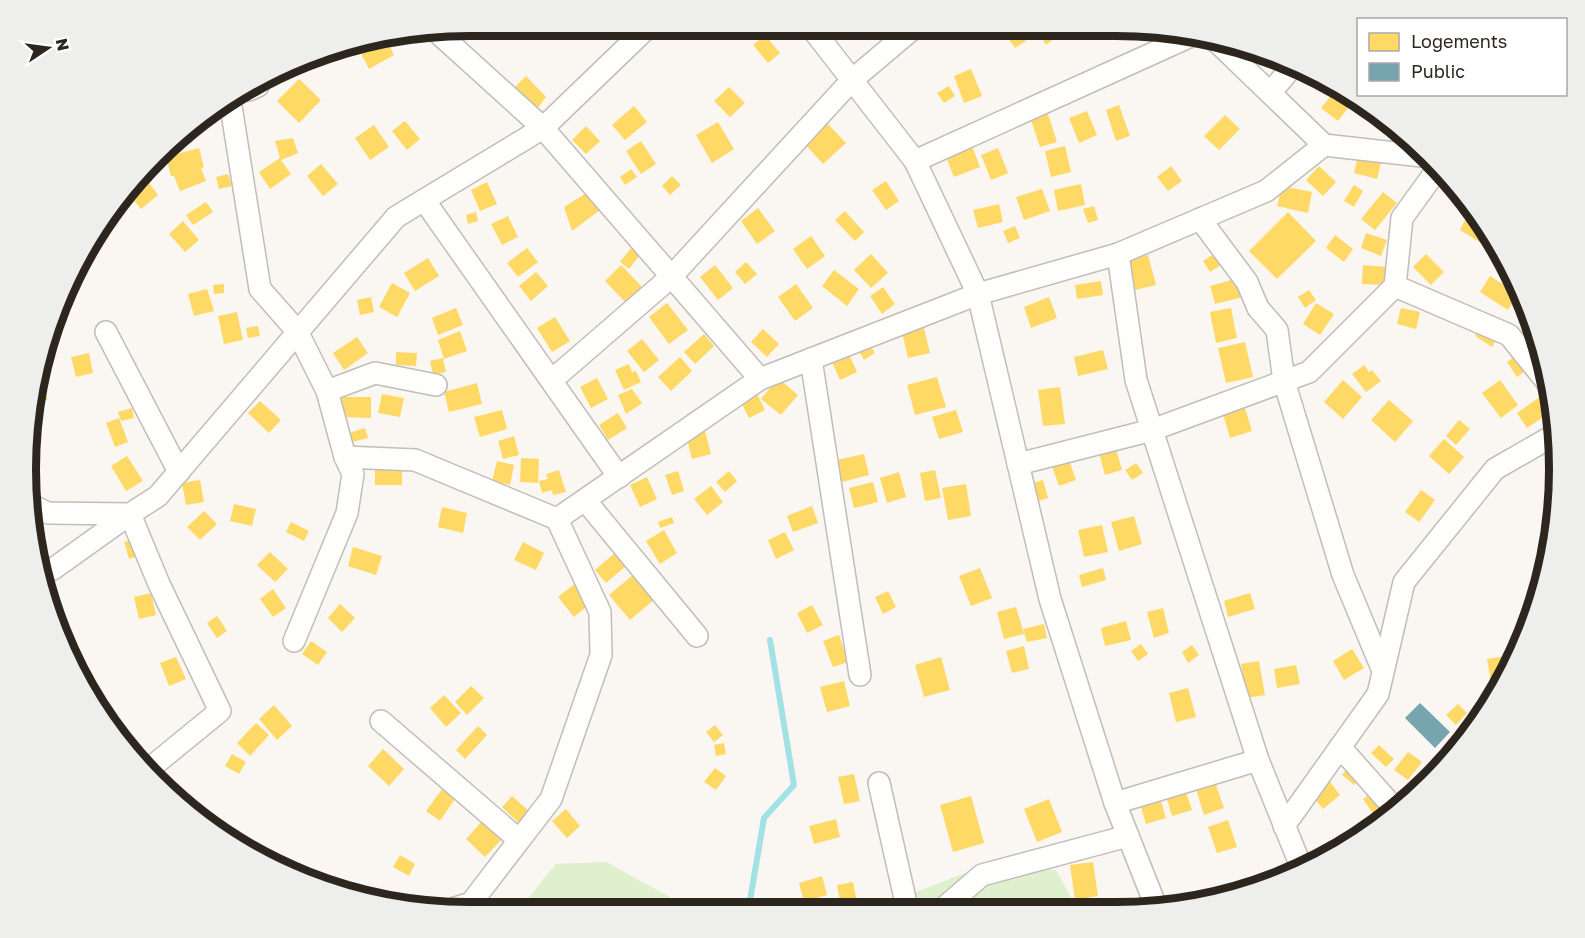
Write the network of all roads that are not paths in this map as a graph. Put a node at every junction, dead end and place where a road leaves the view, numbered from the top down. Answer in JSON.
{"nodes":[{"id":1,"x":639,"y":36,"type":"edge"},
{"id":2,"x":818,"y":36,"type":"edge"},
{"id":3,"x":904,"y":36,"type":"edge"},
{"id":4,"x":443,"y":37,"type":"edge"},
{"id":5,"x":1180,"y":41,"type":"edge"},
{"id":6,"x":1227,"y":51,"type":"edge"},
{"id":7,"x":1288,"y":72,"type":"edge"},
{"id":8,"x":852,"y":80,"type":"junction"},
{"id":9,"x":1270,"y":93,"type":"junction"},
{"id":10,"x":231,"y":107,"type":"edge"},
{"id":11,"x":543,"y":128,"type":"junction"},
{"id":12,"x":1324,"y":145,"type":"junction"},
{"id":13,"x":1414,"y":155,"type":"edge"},
{"id":14,"x":915,"y":161,"type":"junction"},
{"id":15,"x":1433,"y":175,"type":"edge"},
{"id":16,"x":424,"y":200,"type":"junction"},
{"id":17,"x":1200,"y":219,"type":"junction"},
{"id":18,"x":1118,"y":254,"type":"junction"},
{"id":19,"x":671,"y":277,"type":"junction"},
{"id":20,"x":1395,"y":286,"type":"junction"},
{"id":21,"x":978,"y":294,"type":"junction"},
{"id":22,"x":297,"y":331,"type":"junction"},
{"id":23,"x":106,"y":332,"type":"dead end"},
{"id":24,"x":811,"y":359,"type":"junction"},
{"id":25,"x":1537,"y":369,"type":"edge"},
{"id":26,"x":760,"y":379,"type":"junction"},
{"id":27,"x":552,"y":380,"type":"junction"},
{"id":28,"x":1284,"y":381,"type":"junction"},
{"id":29,"x":436,"y":385,"type":"dead end"},
{"id":30,"x":327,"y":390,"type":"junction"},
{"id":31,"x":1152,"y":430,"type":"junction"},
{"id":32,"x":1548,"y":439,"type":"edge"},
{"id":33,"x":345,"y":457,"type":"junction"},
{"id":34,"x":1018,"y":464,"type":"junction"},
{"id":35,"x":179,"y":472,"type":"junction"},
{"id":36,"x":619,"y":477,"type":"junction"},
{"id":37,"x":585,"y":500,"type":"junction"},
{"id":38,"x":38,"y":508,"type":"edge"},
{"id":39,"x":130,"y":514,"type":"junction"},
{"id":40,"x":557,"y":519,"type":"junction"},
{"id":41,"x":48,"y":570,"type":"edge"},
{"id":42,"x":697,"y":636,"type":"dead end"},
{"id":43,"x":294,"y":641,"type":"dead end"},
{"id":44,"x":1383,"y":671,"type":"junction"},
{"id":45,"x":860,"y":675,"type":"dead end"},
{"id":46,"x":381,"y":721,"type":"dead end"},
{"id":47,"x":1340,"y":747,"type":"junction"},
{"id":48,"x":1258,"y":760,"type":"junction"},
{"id":49,"x":154,"y":765,"type":"edge"},
{"id":50,"x":879,"y":783,"type":"dead end"},
{"id":51,"x":1114,"y":803,"type":"junction"},
{"id":52,"x":1390,"y":804,"type":"edge"},
{"id":53,"x":1284,"y":826,"type":"junction"},
{"id":54,"x":1128,"y":836,"type":"junction"},
{"id":55,"x":519,"y":840,"type":"junction"},
{"id":56,"x":1299,"y":861,"type":"edge"},
{"id":57,"x":1153,"y":900,"type":"edge"},
{"id":58,"x":472,"y":902,"type":"edge"},
{"id":59,"x":906,"y":902,"type":"edge"},
{"id":60,"x":951,"y":902,"type":"edge"}],
"edges":[{"from":1,"to":11,"type":"street"},
{"from":2,"to":8,"type":"street"},
{"from":3,"to":8,"type":"street"},
{"from":4,"to":11,"type":"street"},
{"from":5,"to":14,"type":"street"},
{"from":6,"to":9,"type":"street"},
{"from":7,"to":9,"type":"street"},
{"from":8,"to":14,"type":"street"},
{"from":8,"to":19,"type":"street"},
{"from":9,"to":12,"type":"street"},
{"from":10,"to":22,"type":"street"},
{"from":11,"to":16,"type":"street"},
{"from":11,"to":19,"type":"street"},
{"from":12,"to":13,"type":"street"},
{"from":12,"to":17,"type":"street"},
{"from":14,"to":21,"type":"street"},
{"from":15,"to":20,"type":"street"},
{"from":16,"to":22,"type":"street"},
{"from":16,"to":27,"type":"street"},
{"from":17,"to":18,"type":"street"},
{"from":17,"to":28,"type":"street"},
{"from":18,"to":21,"type":"street"},
{"from":18,"to":31,"type":"street"},
{"from":19,"to":26,"type":"street"},
{"from":19,"to":27,"type":"street"},
{"from":20,"to":25,"type":"street"},
{"from":20,"to":28,"type":"street"},
{"from":21,"to":24,"type":"street"},
{"from":21,"to":34,"type":"street"},
{"from":22,"to":30,"type":"street"},
{"from":22,"to":35,"type":"street"},
{"from":23,"to":35,"type":"street"},
{"from":24,"to":26,"type":"street"},
{"from":24,"to":45,"type":"street"},
{"from":26,"to":36,"type":"street"},
{"from":27,"to":36,"type":"street"},
{"from":28,"to":31,"type":"street"},
{"from":28,"to":44,"type":"street"},
{"from":29,"to":30,"type":"street"},
{"from":30,"to":33,"type":"street"},
{"from":31,"to":34,"type":"street"},
{"from":31,"to":48,"type":"street"},
{"from":32,"to":44,"type":"street"},
{"from":33,"to":40,"type":"street"},
{"from":33,"to":43,"type":"street"},
{"from":34,"to":51,"type":"street"},
{"from":35,"to":39,"type":"street"},
{"from":36,"to":37,"type":"street"},
{"from":37,"to":40,"type":"street"},
{"from":37,"to":42,"type":"street"},
{"from":38,"to":39,"type":"street"},
{"from":39,"to":41,"type":"street"},
{"from":39,"to":49,"type":"street"},
{"from":40,"to":55,"type":"street"},
{"from":44,"to":47,"type":"street"},
{"from":46,"to":55,"type":"street"},
{"from":47,"to":52,"type":"street"},
{"from":47,"to":53,"type":"street"},
{"from":48,"to":51,"type":"street"},
{"from":48,"to":53,"type":"street"},
{"from":50,"to":59,"type":"street"},
{"from":51,"to":54,"type":"street"},
{"from":53,"to":56,"type":"street"},
{"from":54,"to":57,"type":"street"},
{"from":54,"to":60,"type":"street"},
{"from":55,"to":58,"type":"street"}]}
